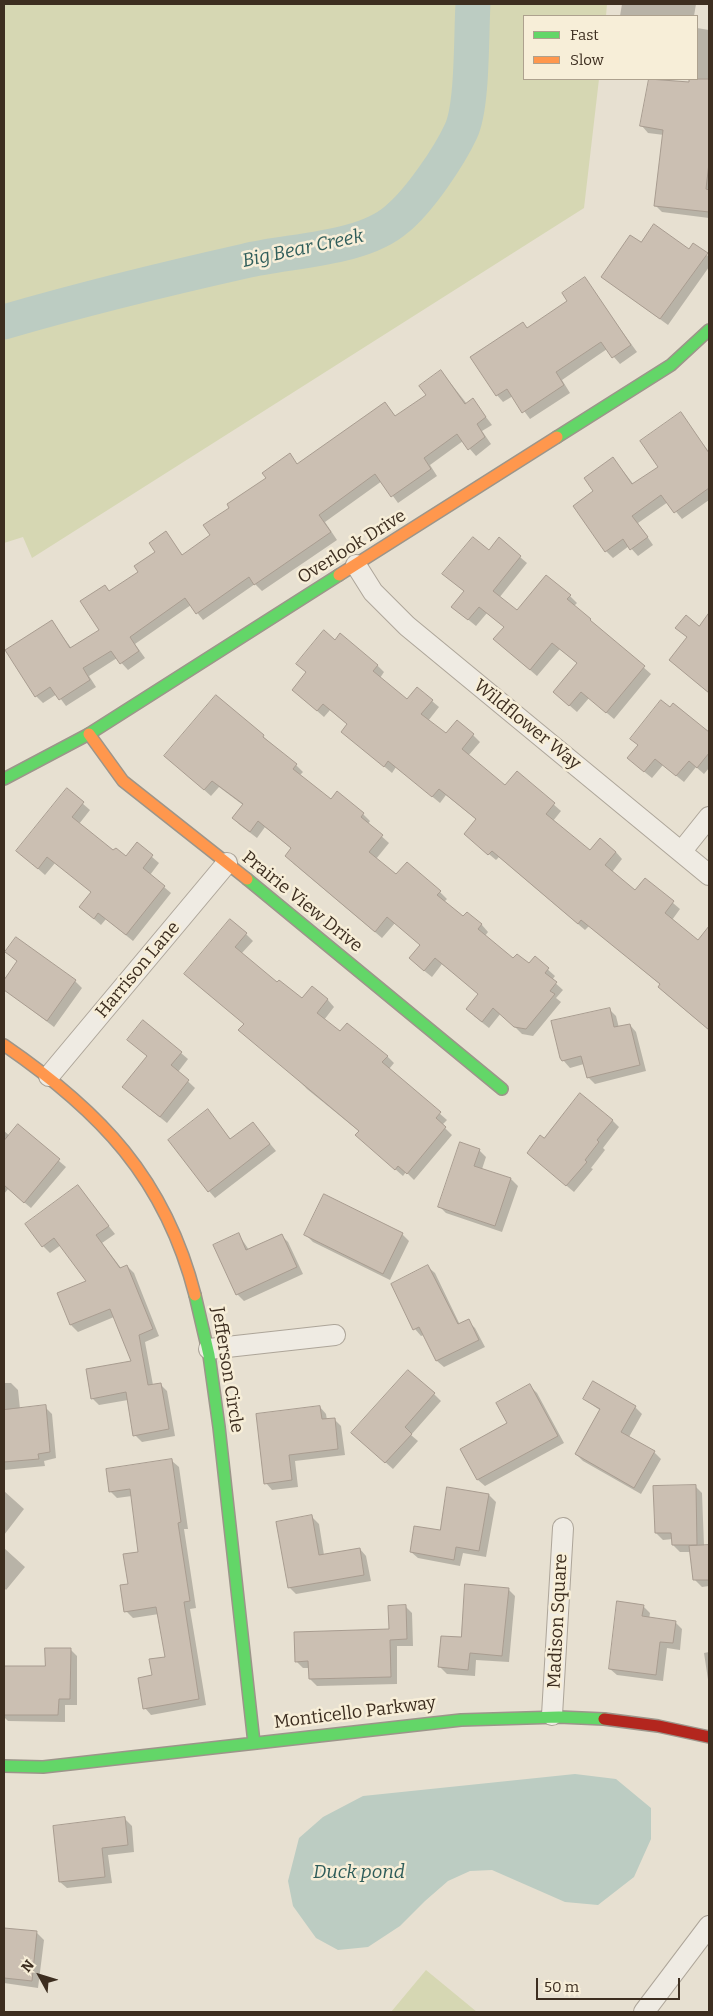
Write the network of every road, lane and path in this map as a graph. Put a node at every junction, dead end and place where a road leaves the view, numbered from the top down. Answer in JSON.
{"nodes":[{"id":1,"x":709,"y":330,"type":"edge"},
{"id":2,"x":356,"y":565,"type":"junction"},
{"id":3,"x":89,"y":734,"type":"junction"},
{"id":4,"x":4,"y":779,"type":"edge"},
{"id":5,"x":709,"y":817,"type":"edge"},
{"id":6,"x":681,"y":852,"type":"junction"},
{"id":7,"x":227,"y":863,"type":"junction"},
{"id":8,"x":709,"y":875,"type":"edge"},
{"id":9,"x":4,"y":1046,"type":"edge"},
{"id":10,"x":49,"y":1076,"type":"junction"},
{"id":11,"x":502,"y":1089,"type":"dead end"},
{"id":12,"x":335,"y":1335,"type":"dead end"},
{"id":13,"x":209,"y":1349,"type":"junction"},
{"id":14,"x":563,"y":1528,"type":"dead end"},
{"id":15,"x":552,"y":1715,"type":"junction"},
{"id":16,"x":709,"y":1737,"type":"edge"},
{"id":17,"x":254,"y":1743,"type":"junction"},
{"id":18,"x":4,"y":1766,"type":"edge"},
{"id":19,"x":709,"y":1926,"type":"edge"},
{"id":20,"x":644,"y":2012,"type":"edge"}],
"edges":[{"from":1,"to":2,"type":"street","name":"Overlook Drive"},
{"from":2,"to":3,"type":"street","name":"Overlook Drive"},
{"from":2,"to":6,"type":"street","name":"Wildflower Way"},
{"from":3,"to":4,"type":"street","name":"Overlook Drive"},
{"from":3,"to":7,"type":"street","name":"Prairie View Drive"},
{"from":5,"to":6,"type":"street"},
{"from":6,"to":8,"type":"street","name":"Wildflower Way"},
{"from":7,"to":10,"type":"street","name":"Harrison Lane"},
{"from":7,"to":11,"type":"street","name":"Prairie View Drive"},
{"from":9,"to":10,"type":"street","name":"Jefferson Circle"},
{"from":10,"to":13,"type":"street","name":"Jefferson Circle"},
{"from":12,"to":13,"type":"street"},
{"from":13,"to":17,"type":"street","name":"Jefferson Circle"},
{"from":14,"to":15,"type":"street","name":"Madison Square"},
{"from":15,"to":16,"type":"street","name":"Monticello Parkway"},
{"from":15,"to":17,"type":"street","name":"Monticello Parkway"},
{"from":17,"to":18,"type":"street","name":"Monticello Parkway"},
{"from":19,"to":20,"type":"street"}]}
